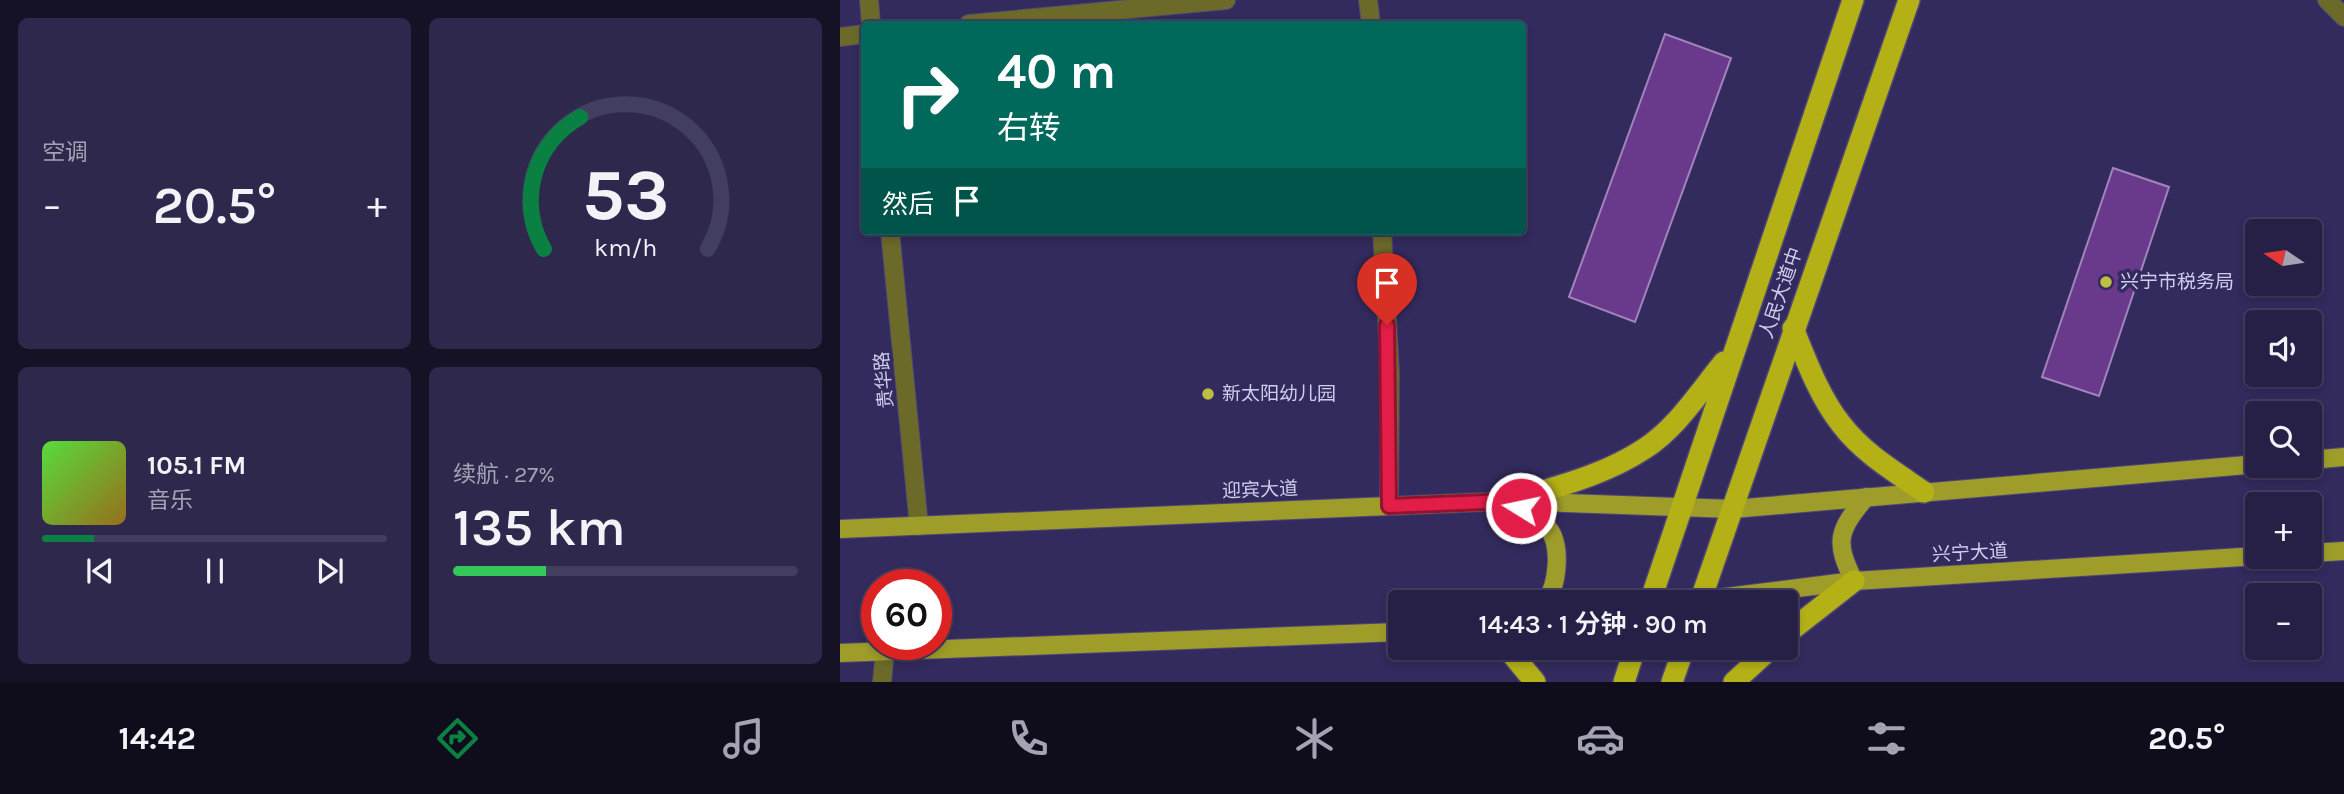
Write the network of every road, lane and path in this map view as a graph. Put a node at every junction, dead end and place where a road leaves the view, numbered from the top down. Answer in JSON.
{"nodes":[{"id":1,"x":869,"y":0,"type":"edge"},
{"id":2,"x":1226,"y":0,"type":"edge"},
{"id":3,"x":1368,"y":0,"type":"edge"},
{"id":4,"x":1853,"y":0,"type":"edge"},
{"id":5,"x":1909,"y":0,"type":"edge"},
{"id":6,"x":2326,"y":0,"type":"edge"},
{"id":7,"x":2344,"y":17,"type":"edge"},
{"id":8,"x":871,"y":21,"type":"edge"},
{"id":9,"x":1001,"y":21,"type":"edge"},
{"id":10,"x":1371,"y":21,"type":"edge"},
{"id":11,"x":861,"y":34,"type":"edge"},
{"id":12,"x":840,"y":37,"type":"edge"},
{"id":13,"x":891,"y":235,"type":"edge"},
{"id":14,"x":1382,"y":235,"type":"edge"},
{"id":15,"x":1793,"y":328,"type":"junction"},
{"id":16,"x":1734,"y":349,"type":"junction"},
{"id":17,"x":2344,"y":457,"type":"edge"},
{"id":18,"x":2322,"y":459,"type":"edge"},
{"id":19,"x":2245,"y":465,"type":"edge"},
{"id":20,"x":1924,"y":492,"type":"junction"},
{"id":21,"x":1866,"y":497,"type":"junction"},
{"id":22,"x":1509,"y":501,"type":"junction"},
{"id":23,"x":1389,"y":506,"type":"junction"},
{"id":24,"x":1682,"y":508,"type":"junction"},
{"id":25,"x":1732,"y":509,"type":"junction"},
{"id":26,"x":919,"y":526,"type":"junction"},
{"id":27,"x":840,"y":529,"type":"edge"},
{"id":28,"x":2344,"y":551,"type":"edge"},
{"id":29,"x":2322,"y":552,"type":"edge"},
{"id":30,"x":2245,"y":557,"type":"edge"},
{"id":31,"x":1854,"y":581,"type":"junction"},
{"id":32,"x":1549,"y":590,"type":"edge"},
{"id":33,"x":1654,"y":590,"type":"edge"},
{"id":34,"x":1699,"y":590,"type":"edge"},
{"id":35,"x":1782,"y":590,"type":"edge"},
{"id":36,"x":1798,"y":625,"type":"edge"},
{"id":37,"x":1388,"y":632,"type":"edge"},
{"id":38,"x":952,"y":649,"type":"edge"},
{"id":39,"x":861,"y":652,"type":"edge"},
{"id":40,"x":840,"y":653,"type":"edge"},
{"id":41,"x":884,"y":660,"type":"edge"},
{"id":42,"x":1517,"y":660,"type":"edge"},
{"id":43,"x":1631,"y":660,"type":"edge"},
{"id":44,"x":1680,"y":660,"type":"edge"},
{"id":45,"x":1757,"y":660,"type":"edge"},
{"id":46,"x":882,"y":682,"type":"edge"},
{"id":47,"x":1535,"y":682,"type":"edge"},
{"id":48,"x":1624,"y":682,"type":"edge"},
{"id":49,"x":1672,"y":682,"type":"edge"},
{"id":50,"x":1734,"y":682,"type":"edge"}],
"edges":[{"from":1,"to":8,"type":"street"},
{"from":2,"to":9,"type":"street"},
{"from":3,"to":10,"type":"street"},
{"from":4,"to":16,"type":"highway","name":"人民大道中"},
{"from":5,"to":15,"type":"highway","name":"人民大道中"},
{"from":6,"to":7,"type":"street"},
{"from":11,"to":12,"type":"street"},
{"from":13,"to":26,"type":"street","name":"贵华路"},
{"from":14,"to":23,"type":"street"},
{"from":15,"to":20,"type":"highway"},
{"from":15,"to":25,"type":"highway","name":"人民大道中"},
{"from":16,"to":22,"type":"highway"},
{"from":16,"to":24,"type":"highway","name":"人民大道中"},
{"from":17,"to":18,"type":"main road"},
{"from":19,"to":20,"type":"main road","name":"迎宾大道"},
{"from":20,"to":21,"type":"main road","name":"迎宾大道"},
{"from":21,"to":25,"type":"main road","name":"迎宾大道"},
{"from":21,"to":31,"type":"main road"},
{"from":22,"to":23,"type":"main road","name":"迎宾大道"},
{"from":22,"to":24,"type":"main road","name":"迎宾大道"},
{"from":22,"to":32,"type":"main road"},
{"from":23,"to":26,"type":"main road","name":"迎宾大道"},
{"from":24,"to":25,"type":"main road","name":"迎宾大道"},
{"from":24,"to":33,"type":"highway","name":"人民大道中"},
{"from":25,"to":34,"type":"highway","name":"人民大道中"},
{"from":26,"to":27,"type":"main road","name":"迎宾大道"},
{"from":28,"to":29,"type":"main road"},
{"from":30,"to":31,"type":"main road","name":"兴宁大道"},
{"from":31,"to":35,"type":"main road","name":"兴宁大道"},
{"from":31,"to":36,"type":"highway"},
{"from":37,"to":38,"type":"main road"},
{"from":39,"to":40,"type":"main road"},
{"from":41,"to":46,"type":"street"},
{"from":42,"to":47,"type":"highway"},
{"from":43,"to":48,"type":"highway"},
{"from":44,"to":49,"type":"highway"},
{"from":45,"to":50,"type":"highway"}]}
